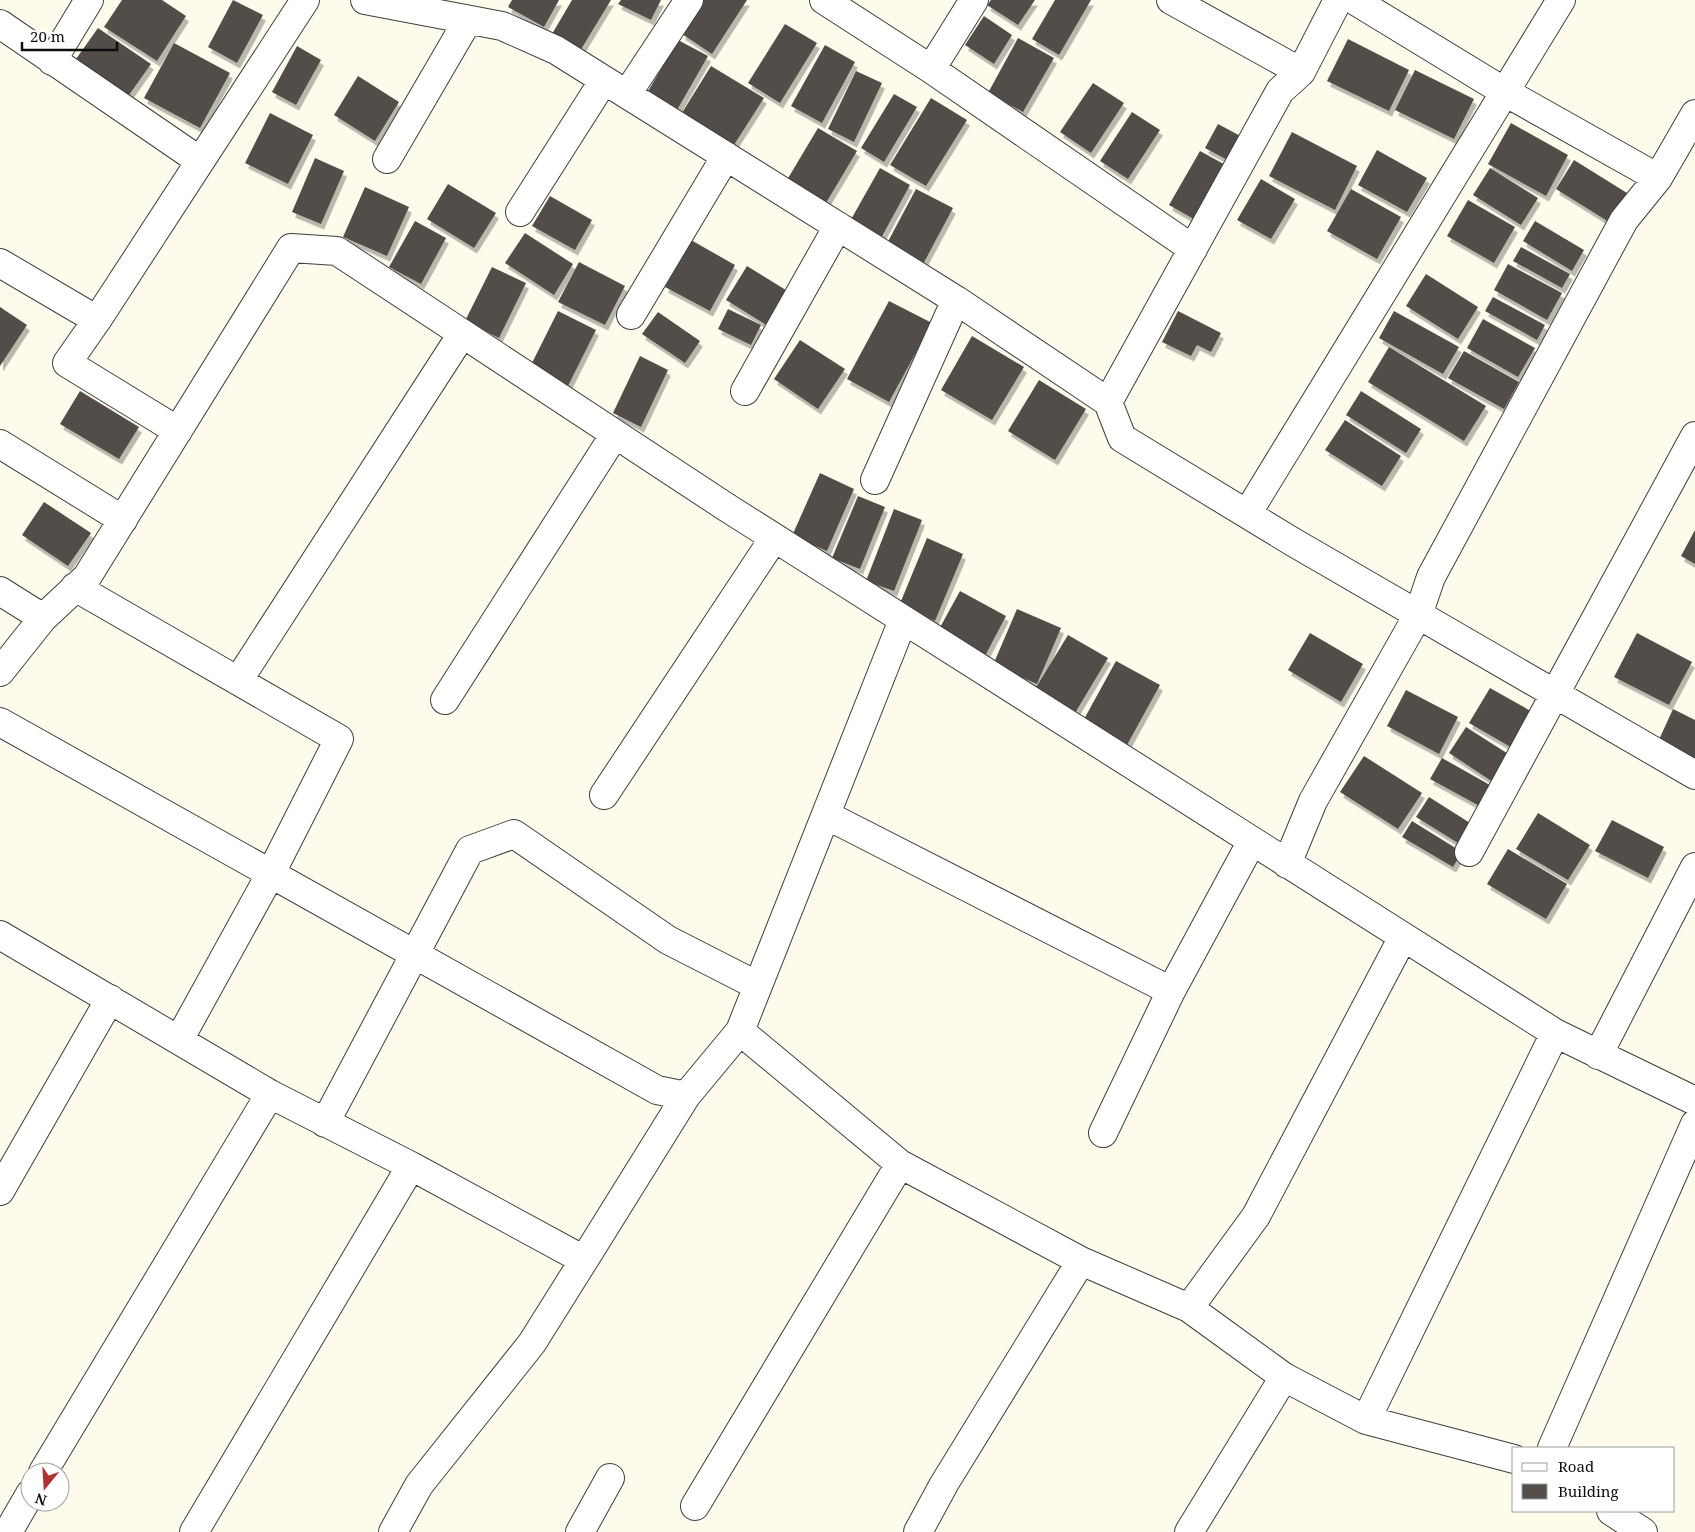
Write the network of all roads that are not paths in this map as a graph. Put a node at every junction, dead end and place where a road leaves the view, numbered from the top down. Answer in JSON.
{"nodes":[{"id":1,"x":89,"y":0,"type":"edge"},
{"id":2,"x":305,"y":0,"type":"edge"},
{"id":3,"x":365,"y":0,"type":"edge"},
{"id":4,"x":689,"y":0,"type":"edge"},
{"id":5,"x":824,"y":0,"type":"edge"},
{"id":6,"x":974,"y":0,"type":"edge"},
{"id":7,"x":1171,"y":0,"type":"edge"},
{"id":8,"x":1338,"y":0,"type":"edge"},
{"id":9,"x":1561,"y":0,"type":"edge"},
{"id":10,"x":1369,"y":3,"type":"edge"},
{"id":11,"x":468,"y":20,"type":"junction"},
{"id":12,"x":0,"y":24,"type":"edge"},
{"id":13,"x":52,"y":61,"type":"junction"},
{"id":14,"x":931,"y":69,"type":"junction"},
{"id":15,"x":1300,"y":72,"type":"junction"},
{"id":16,"x":604,"y":80,"type":"junction"},
{"id":17,"x":1505,"y":92,"type":"junction"},
{"id":18,"x":627,"y":94,"type":"junction"},
{"id":19,"x":1693,"y":122,"type":"edge"},
{"id":20,"x":726,"y":156,"type":"junction"},
{"id":21,"x":387,"y":159,"type":"dead end"},
{"id":22,"x":200,"y":161,"type":"junction"},
{"id":23,"x":1658,"y":178,"type":"junction"},
{"id":24,"x":520,"y":212,"type":"dead end"},
{"id":25,"x":838,"y":226,"type":"junction"},
{"id":26,"x":1193,"y":249,"type":"junction"},
{"id":27,"x":0,"y":263,"type":"edge"},
{"id":28,"x":956,"y":300,"type":"junction"},
{"id":29,"x":631,"y":315,"type":"dead end"},
{"id":30,"x":97,"y":320,"type":"junction"},
{"id":31,"x":462,"y":334,"type":"junction"},
{"id":32,"x":746,"y":391,"type":"dead end"},
{"id":33,"x":1108,"y":402,"type":"junction"},
{"id":34,"x":178,"y":431,"type":"junction"},
{"id":35,"x":616,"y":434,"type":"junction"},
{"id":36,"x":1695,"y":436,"type":"edge"},
{"id":37,"x":0,"y":444,"type":"edge"},
{"id":38,"x":876,"y":480,"type":"dead end"},
{"id":39,"x":1246,"y":514,"type":"junction"},
{"id":40,"x":123,"y":520,"type":"junction"},
{"id":41,"x":774,"y":538,"type":"junction"},
{"id":42,"x":75,"y":588,"type":"junction"},
{"id":43,"x":0,"y":591,"type":"edge"},
{"id":44,"x":1418,"y":614,"type":"junction"},
{"id":45,"x":43,"y":618,"type":"junction"},
{"id":46,"x":903,"y":620,"type":"junction"},
{"id":47,"x":0,"y":672,"type":"edge"},
{"id":48,"x":238,"y":681,"type":"junction"},
{"id":49,"x":1555,"y":693,"type":"junction"},
{"id":50,"x":445,"y":700,"type":"dead end"},
{"id":51,"x":0,"y":722,"type":"edge"},
{"id":52,"x":1695,"y":774,"type":"edge"},
{"id":53,"x":604,"y":795,"type":"dead end"},
{"id":54,"x":826,"y":815,"type":"junction"},
{"id":55,"x":1252,"y":841,"type":"junction"},
{"id":56,"x":1470,"y":852,"type":"dead end"},
{"id":57,"x":1287,"y":864,"type":"junction"},
{"id":58,"x":1695,"y":867,"type":"edge"},
{"id":59,"x":271,"y":873,"type":"junction"},
{"id":60,"x":1688,"y":899,"type":"edge"},
{"id":61,"x":0,"y":935,"type":"edge"},
{"id":62,"x":1403,"y":937,"type":"junction"},
{"id":63,"x":416,"y":955,"type":"junction"},
{"id":64,"x":758,"y":986,"type":"junction"},
{"id":65,"x":1171,"y":991,"type":"junction"},
{"id":66,"x":110,"y":999,"type":"junction"},
{"id":67,"x":740,"y":1031,"type":"junction"},
{"id":68,"x":1555,"y":1033,"type":"junction"},
{"id":69,"x":178,"y":1040,"type":"junction"},
{"id":70,"x":1598,"y":1055,"type":"junction"},
{"id":71,"x":270,"y":1094,"type":"junction"},
{"id":72,"x":686,"y":1096,"type":"junction"},
{"id":73,"x":1695,"y":1101,"type":"edge"},
{"id":74,"x":326,"y":1123,"type":"junction"},
{"id":75,"x":1695,"y":1124,"type":"edge"},
{"id":76,"x":1103,"y":1133,"type":"dead end"},
{"id":77,"x":900,"y":1164,"type":"junction"},
{"id":78,"x":411,"y":1166,"type":"junction"},
{"id":79,"x":0,"y":1191,"type":"edge"},
{"id":80,"x":584,"y":1260,"type":"junction"},
{"id":81,"x":1081,"y":1261,"type":"junction"},
{"id":82,"x":1189,"y":1308,"type":"junction"},
{"id":83,"x":1284,"y":1377,"type":"junction"},
{"id":84,"x":1366,"y":1420,"type":"junction"},
{"id":85,"x":1552,"y":1447,"type":"edge"},
{"id":86,"x":1512,"y":1458,"type":"edge"},
{"id":87,"x":49,"y":1462,"type":"edge"},
{"id":88,"x":610,"y":1478,"type":"dead end"},
{"id":89,"x":696,"y":1506,"type":"dead end"},
{"id":90,"x":20,"y":1511,"type":"edge"},
{"id":91,"x":1613,"y":1512,"type":"edge"},
{"id":92,"x":11,"y":1527,"type":"edge"},
{"id":93,"x":194,"y":1532,"type":"edge"},
{"id":94,"x":392,"y":1532,"type":"edge"},
{"id":95,"x":580,"y":1532,"type":"edge"},
{"id":96,"x":918,"y":1532,"type":"edge"},
{"id":97,"x":1189,"y":1532,"type":"edge"},
{"id":98,"x":1643,"y":1532,"type":"edge"}],
"edges":[{"from":1,"to":13,"type":"street"},
{"from":2,"to":22,"type":"street"},
{"from":3,"to":11,"type":"street"},
{"from":4,"to":18,"type":"street"},
{"from":5,"to":14,"type":"street"},
{"from":6,"to":14,"type":"street"},
{"from":7,"to":15,"type":"street"},
{"from":8,"to":15,"type":"street"},
{"from":9,"to":17,"type":"street"},
{"from":10,"to":17,"type":"street"},
{"from":11,"to":16,"type":"street"},
{"from":11,"to":21,"type":"street"},
{"from":12,"to":13,"type":"street"},
{"from":13,"to":22,"type":"street"},
{"from":14,"to":26,"type":"street"},
{"from":15,"to":26,"type":"street"},
{"from":16,"to":18,"type":"street"},
{"from":16,"to":24,"type":"street"},
{"from":17,"to":23,"type":"street"},
{"from":17,"to":39,"type":"street"},
{"from":18,"to":20,"type":"street"},
{"from":19,"to":23,"type":"street"},
{"from":20,"to":25,"type":"street"},
{"from":20,"to":29,"type":"street"},
{"from":22,"to":30,"type":"street"},
{"from":23,"to":44,"type":"street"},
{"from":25,"to":28,"type":"street"},
{"from":25,"to":32,"type":"street"},
{"from":26,"to":33,"type":"street"},
{"from":27,"to":30,"type":"street"},
{"from":28,"to":33,"type":"street"},
{"from":28,"to":38,"type":"street"},
{"from":30,"to":34,"type":"street"},
{"from":31,"to":34,"type":"street"},
{"from":31,"to":35,"type":"street"},
{"from":31,"to":48,"type":"street"},
{"from":33,"to":39,"type":"street"},
{"from":34,"to":40,"type":"street"},
{"from":35,"to":41,"type":"street"},
{"from":35,"to":50,"type":"street"},
{"from":36,"to":49,"type":"street"},
{"from":37,"to":40,"type":"street"},
{"from":39,"to":44,"type":"street"},
{"from":40,"to":42,"type":"street"},
{"from":41,"to":46,"type":"street"},
{"from":41,"to":53,"type":"street"},
{"from":42,"to":45,"type":"street"},
{"from":42,"to":48,"type":"street"},
{"from":43,"to":45,"type":"street"},
{"from":44,"to":49,"type":"street"},
{"from":44,"to":57,"type":"street"},
{"from":45,"to":47,"type":"street"},
{"from":46,"to":54,"type":"street"},
{"from":46,"to":55,"type":"street"},
{"from":48,"to":59,"type":"street"},
{"from":49,"to":52,"type":"street"},
{"from":49,"to":56,"type":"street"},
{"from":51,"to":59,"type":"street"},
{"from":54,"to":64,"type":"street"},
{"from":54,"to":65,"type":"street"},
{"from":55,"to":57,"type":"street"},
{"from":55,"to":65,"type":"street"},
{"from":57,"to":62,"type":"street"},
{"from":58,"to":60,"type":"street"},
{"from":59,"to":63,"type":"street"},
{"from":59,"to":69,"type":"street"},
{"from":60,"to":70,"type":"street"},
{"from":61,"to":66,"type":"street"},
{"from":62,"to":68,"type":"street"},
{"from":62,"to":82,"type":"street"},
{"from":63,"to":64,"type":"street"},
{"from":63,"to":72,"type":"street"},
{"from":63,"to":74,"type":"street"},
{"from":64,"to":67,"type":"street"},
{"from":65,"to":76,"type":"street"},
{"from":66,"to":69,"type":"street"},
{"from":66,"to":79,"type":"street"},
{"from":67,"to":72,"type":"street"},
{"from":67,"to":77,"type":"street"},
{"from":68,"to":70,"type":"street"},
{"from":68,"to":84,"type":"street"},
{"from":69,"to":71,"type":"street"},
{"from":70,"to":73,"type":"street"},
{"from":71,"to":74,"type":"street"},
{"from":71,"to":87,"type":"street"},
{"from":72,"to":80,"type":"street"},
{"from":74,"to":78,"type":"street"},
{"from":75,"to":85,"type":"street"},
{"from":77,"to":81,"type":"street"},
{"from":77,"to":89,"type":"street"},
{"from":78,"to":80,"type":"street"},
{"from":78,"to":93,"type":"street"},
{"from":80,"to":94,"type":"street"},
{"from":81,"to":82,"type":"street"},
{"from":81,"to":96,"type":"street"},
{"from":82,"to":83,"type":"street"},
{"from":83,"to":84,"type":"street"},
{"from":83,"to":97,"type":"street"},
{"from":84,"to":86,"type":"street"},
{"from":88,"to":95,"type":"street"},
{"from":90,"to":92,"type":"street"},
{"from":91,"to":98,"type":"street"}]}
